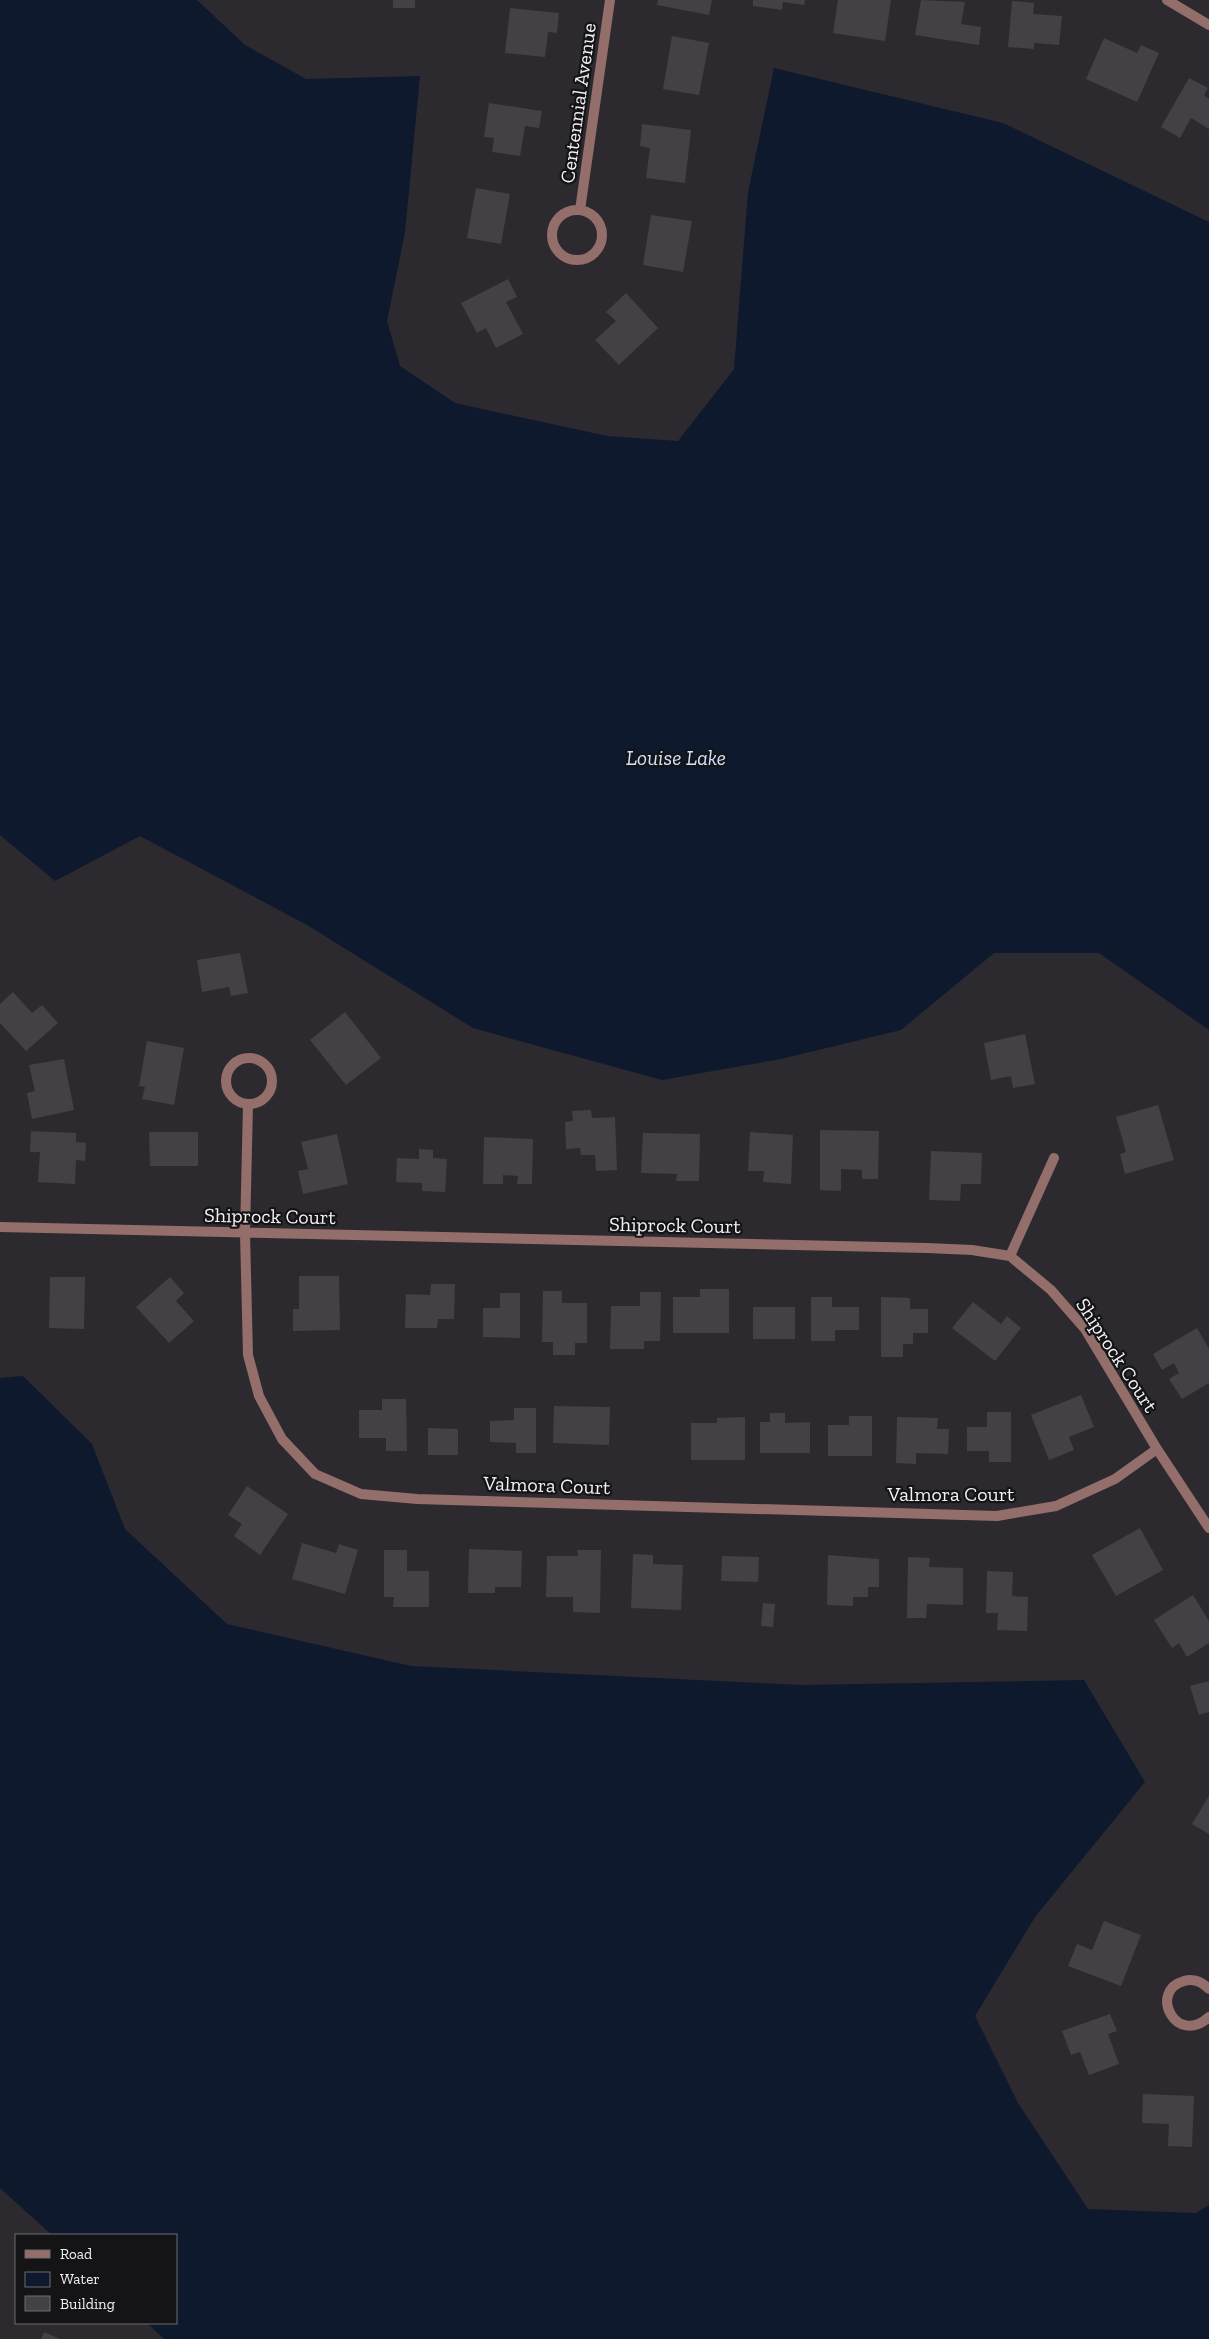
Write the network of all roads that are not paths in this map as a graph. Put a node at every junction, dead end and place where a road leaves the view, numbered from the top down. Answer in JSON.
{"nodes":[{"id":1,"x":610,"y":0,"type":"edge"},
{"id":2,"x":1166,"y":0,"type":"edge"},
{"id":3,"x":1209,"y":25,"type":"edge"},
{"id":4,"x":580,"y":210,"type":"junction"},
{"id":5,"x":248,"y":1104,"type":"junction"},
{"id":6,"x":1054,"y":1158,"type":"dead end"},
{"id":7,"x":0,"y":1227,"type":"edge"},
{"id":8,"x":245,"y":1233,"type":"junction"},
{"id":9,"x":1010,"y":1256,"type":"junction"},
{"id":10,"x":1157,"y":1448,"type":"junction"},
{"id":11,"x":1209,"y":1528,"type":"edge"},
{"id":12,"x":1207,"y":1983,"type":"edge"},
{"id":13,"x":1209,"y":2017,"type":"edge"}],
"edges":[{"from":1,"to":4,"type":"street","name":"Centennial Avenue"},
{"from":2,"to":3,"type":"street"},
{"from":4,"to":4,"type":"street","name":"Centennial Avenue"},
{"from":5,"to":5,"type":"street"},
{"from":5,"to":8,"type":"street","name":"Valmora Court"},
{"from":6,"to":9,"type":"street"},
{"from":7,"to":8,"type":"street","name":"Shiprock Court"},
{"from":8,"to":9,"type":"street","name":"Shiprock Court"},
{"from":8,"to":10,"type":"street","name":"Valmora Court"},
{"from":9,"to":10,"type":"street","name":"Shiprock Court"},
{"from":10,"to":11,"type":"street","name":"Shiprock Court"},
{"from":12,"to":13,"type":"street"}]}
